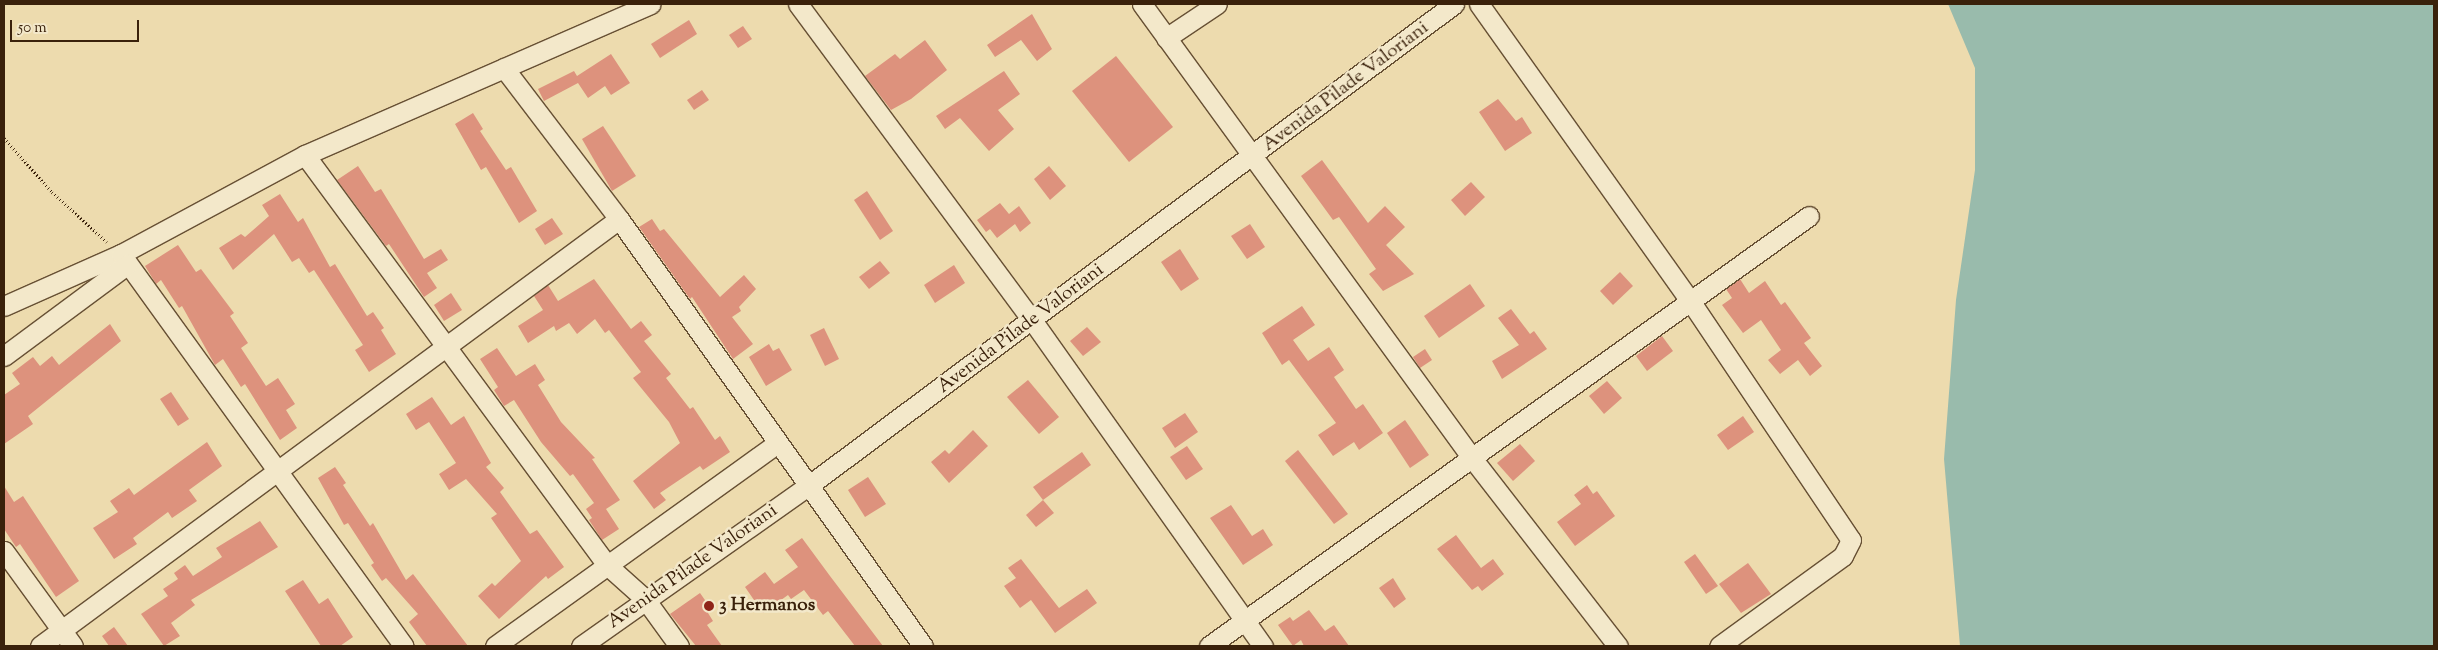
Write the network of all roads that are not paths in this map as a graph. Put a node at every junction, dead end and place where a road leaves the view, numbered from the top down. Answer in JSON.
{"nodes":[{"id":1,"x":650,"y":4,"type":"edge"},
{"id":2,"x":798,"y":4,"type":"edge"},
{"id":3,"x":1142,"y":4,"type":"edge"},
{"id":4,"x":1217,"y":4,"type":"edge"},
{"id":5,"x":1454,"y":4,"type":"edge"},
{"id":6,"x":1479,"y":4,"type":"edge"},
{"id":7,"x":1166,"y":38,"type":"junction"},
{"id":8,"x":504,"y":68,"type":"junction"},
{"id":9,"x":306,"y":155,"type":"junction"},
{"id":10,"x":1254,"y":156,"type":"junction"},
{"id":11,"x":1809,"y":216,"type":"dead end"},
{"id":12,"x":619,"y":219,"type":"junction"},
{"id":13,"x":124,"y":259,"type":"junction"},
{"id":14,"x":1689,"y":299,"type":"junction"},
{"id":15,"x":4,"y":306,"type":"edge"},
{"id":16,"x":1032,"y":320,"type":"junction"},
{"id":17,"x":447,"y":347,"type":"junction"},
{"id":18,"x":4,"y":356,"type":"edge"},
{"id":19,"x":778,"y":443,"type":"junction"},
{"id":20,"x":1472,"y":458,"type":"junction"},
{"id":21,"x":280,"y":470,"type":"junction"},
{"id":22,"x":808,"y":486,"type":"junction"},
{"id":23,"x":4,"y":551,"type":"edge"},
{"id":24,"x":607,"y":565,"type":"junction"},
{"id":25,"x":645,"y":599,"type":"junction"},
{"id":26,"x":1245,"y":621,"type":"junction"},
{"id":27,"x":62,"y":630,"type":"junction"},
{"id":28,"x":40,"y":646,"type":"edge"},
{"id":29,"x":74,"y":646,"type":"edge"},
{"id":30,"x":404,"y":646,"type":"edge"},
{"id":31,"x":495,"y":646,"type":"edge"},
{"id":32,"x":581,"y":646,"type":"edge"},
{"id":33,"x":680,"y":646,"type":"edge"},
{"id":34,"x":923,"y":646,"type":"edge"},
{"id":35,"x":1209,"y":646,"type":"edge"},
{"id":36,"x":1263,"y":646,"type":"edge"},
{"id":37,"x":1618,"y":646,"type":"edge"},
{"id":38,"x":1718,"y":646,"type":"edge"}],
"edges":[{"from":1,"to":8,"type":"street"},
{"from":2,"to":16,"type":"street"},
{"from":3,"to":7,"type":"street"},
{"from":4,"to":7,"type":"street"},
{"from":5,"to":10,"type":"street","name":"Avenida Pilade Valoriani"},
{"from":6,"to":14,"type":"street"},
{"from":7,"to":10,"type":"street"},
{"from":8,"to":9,"type":"street"},
{"from":8,"to":12,"type":"street"},
{"from":9,"to":13,"type":"street"},
{"from":9,"to":17,"type":"street"},
{"from":10,"to":16,"type":"street","name":"Avenida Pilade Valoriani"},
{"from":10,"to":20,"type":"street"},
{"from":11,"to":14,"type":"street"},
{"from":12,"to":17,"type":"street"},
{"from":12,"to":19,"type":"street"},
{"from":13,"to":15,"type":"street"},
{"from":13,"to":18,"type":"street"},
{"from":13,"to":21,"type":"street"},
{"from":14,"to":20,"type":"street"},
{"from":14,"to":38,"type":"street"},
{"from":16,"to":22,"type":"street","name":"Avenida Pilade Valoriani"},
{"from":16,"to":26,"type":"street"},
{"from":17,"to":21,"type":"street"},
{"from":17,"to":24,"type":"street"},
{"from":19,"to":22,"type":"street"},
{"from":19,"to":24,"type":"street"},
{"from":20,"to":26,"type":"street"},
{"from":20,"to":37,"type":"street"},
{"from":21,"to":27,"type":"street"},
{"from":21,"to":30,"type":"street"},
{"from":22,"to":25,"type":"street","name":"Avenida Pilade Valoriani"},
{"from":22,"to":34,"type":"street"},
{"from":23,"to":27,"type":"street"},
{"from":24,"to":25,"type":"street"},
{"from":24,"to":31,"type":"street"},
{"from":25,"to":32,"type":"street","name":"Avenida Pilade Valoriani"},
{"from":25,"to":33,"type":"street"},
{"from":26,"to":35,"type":"street"},
{"from":26,"to":36,"type":"street"},
{"from":27,"to":28,"type":"street"},
{"from":27,"to":29,"type":"street"}]}
